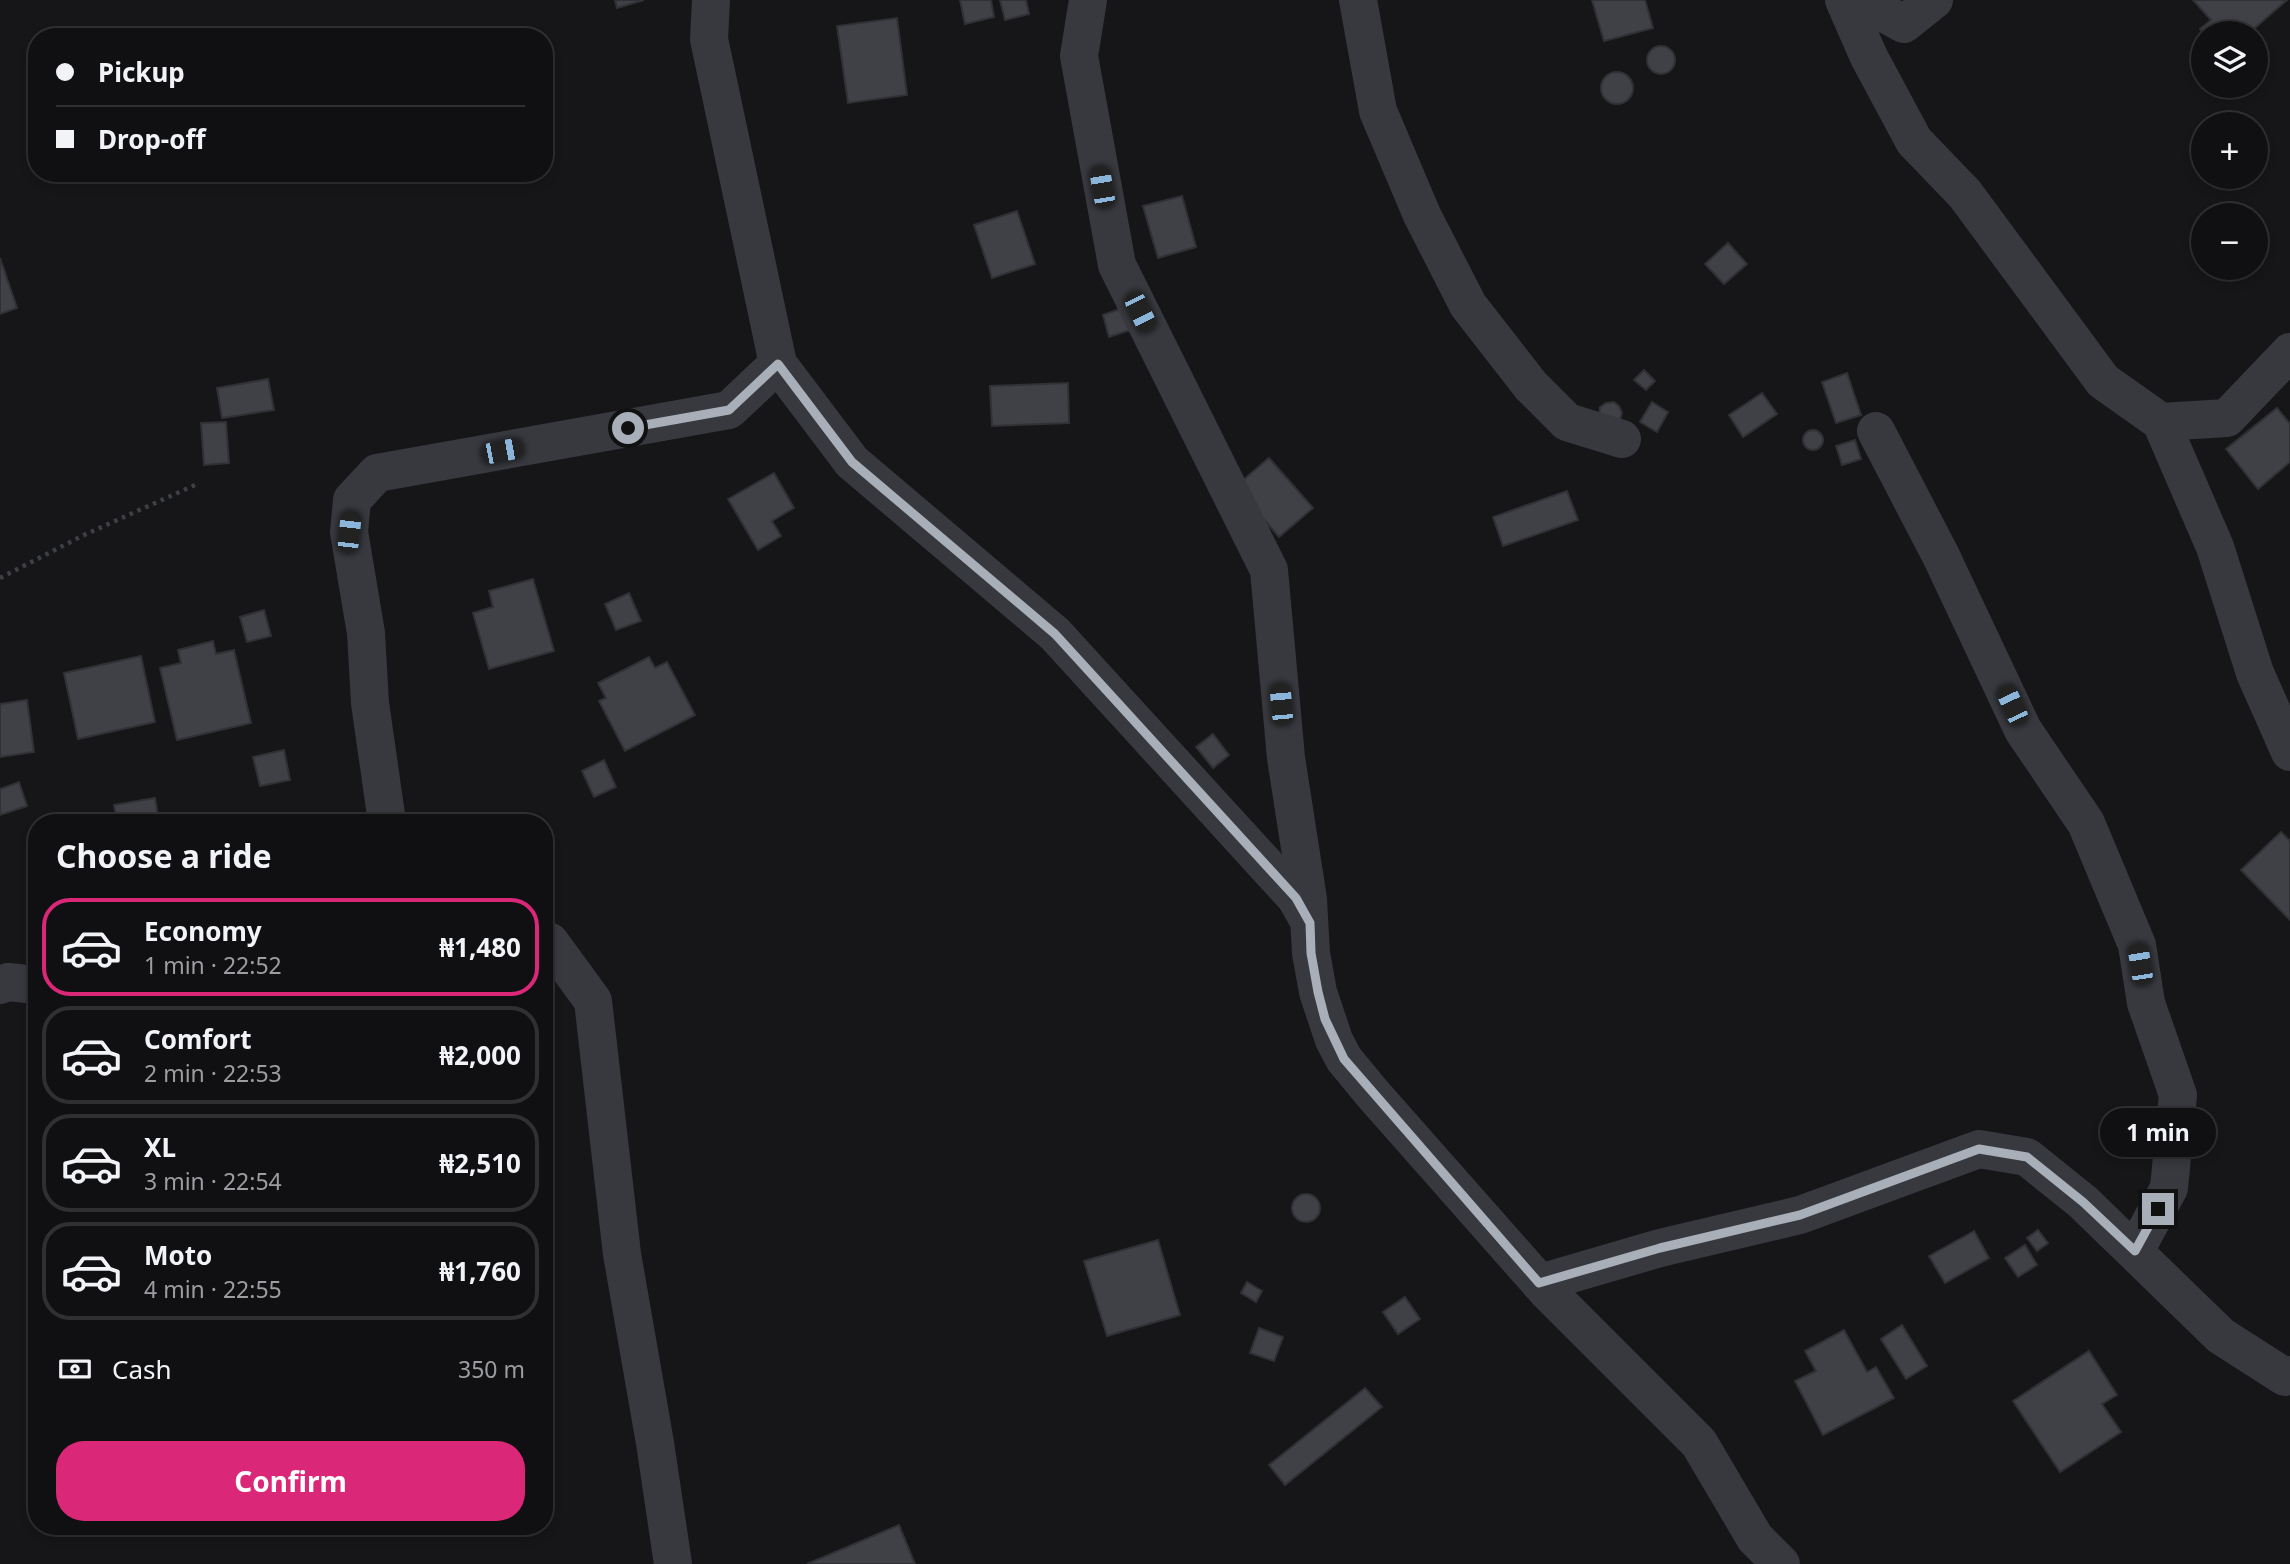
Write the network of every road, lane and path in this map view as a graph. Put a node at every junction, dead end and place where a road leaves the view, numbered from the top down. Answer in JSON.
{"nodes":[{"id":1,"x":712,"y":0,"type":"edge"},
{"id":2,"x":1088,"y":0,"type":"edge"},
{"id":3,"x":1358,"y":0,"type":"edge"},
{"id":4,"x":1844,"y":0,"type":"edge"},
{"id":5,"x":1860,"y":0,"type":"edge"},
{"id":6,"x":1934,"y":0,"type":"edge"},
{"id":7,"x":2290,"y":352,"type":"edge"},
{"id":8,"x":778,"y":364,"type":"junction"},
{"id":9,"x":2161,"y":422,"type":"junction"},
{"id":10,"x":1876,"y":430,"type":"dead end"},
{"id":11,"x":1622,"y":439,"type":"dead end"},
{"id":12,"x":195,"y":485,"type":"dead end"},
{"id":13,"x":0,"y":578,"type":"edge"},
{"id":14,"x":2290,"y":752,"type":"edge"},
{"id":15,"x":386,"y":814,"type":"edge"},
{"id":16,"x":1310,"y":923,"type":"junction"},
{"id":17,"x":553,"y":946,"type":"edge"},
{"id":18,"x":28,"y":984,"type":"edge"},
{"id":19,"x":0,"y":985,"type":"edge"},
{"id":20,"x":2135,"y":1251,"type":"junction"},
{"id":21,"x":1539,"y":1283,"type":"junction"},
{"id":22,"x":2290,"y":1376,"type":"edge"},
{"id":23,"x":1775,"y":1562,"type":"edge"},
{"id":24,"x":673,"y":1564,"type":"edge"}],
"edges":[{"from":1,"to":8,"type":"street"},
{"from":2,"to":16,"type":"street"},
{"from":3,"to":11,"type":"street"},
{"from":4,"to":9,"type":"street"},
{"from":5,"to":6,"type":"street"},
{"from":7,"to":9,"type":"street"},
{"from":8,"to":15,"type":"street"},
{"from":8,"to":16,"type":"street"},
{"from":9,"to":14,"type":"street"},
{"from":10,"to":20,"type":"street"},
{"from":12,"to":13,"type":"path"},
{"from":16,"to":21,"type":"street"},
{"from":17,"to":24,"type":"street"},
{"from":18,"to":19,"type":"street"},
{"from":20,"to":21,"type":"street"},
{"from":20,"to":22,"type":"street"},
{"from":21,"to":23,"type":"street"}]}
